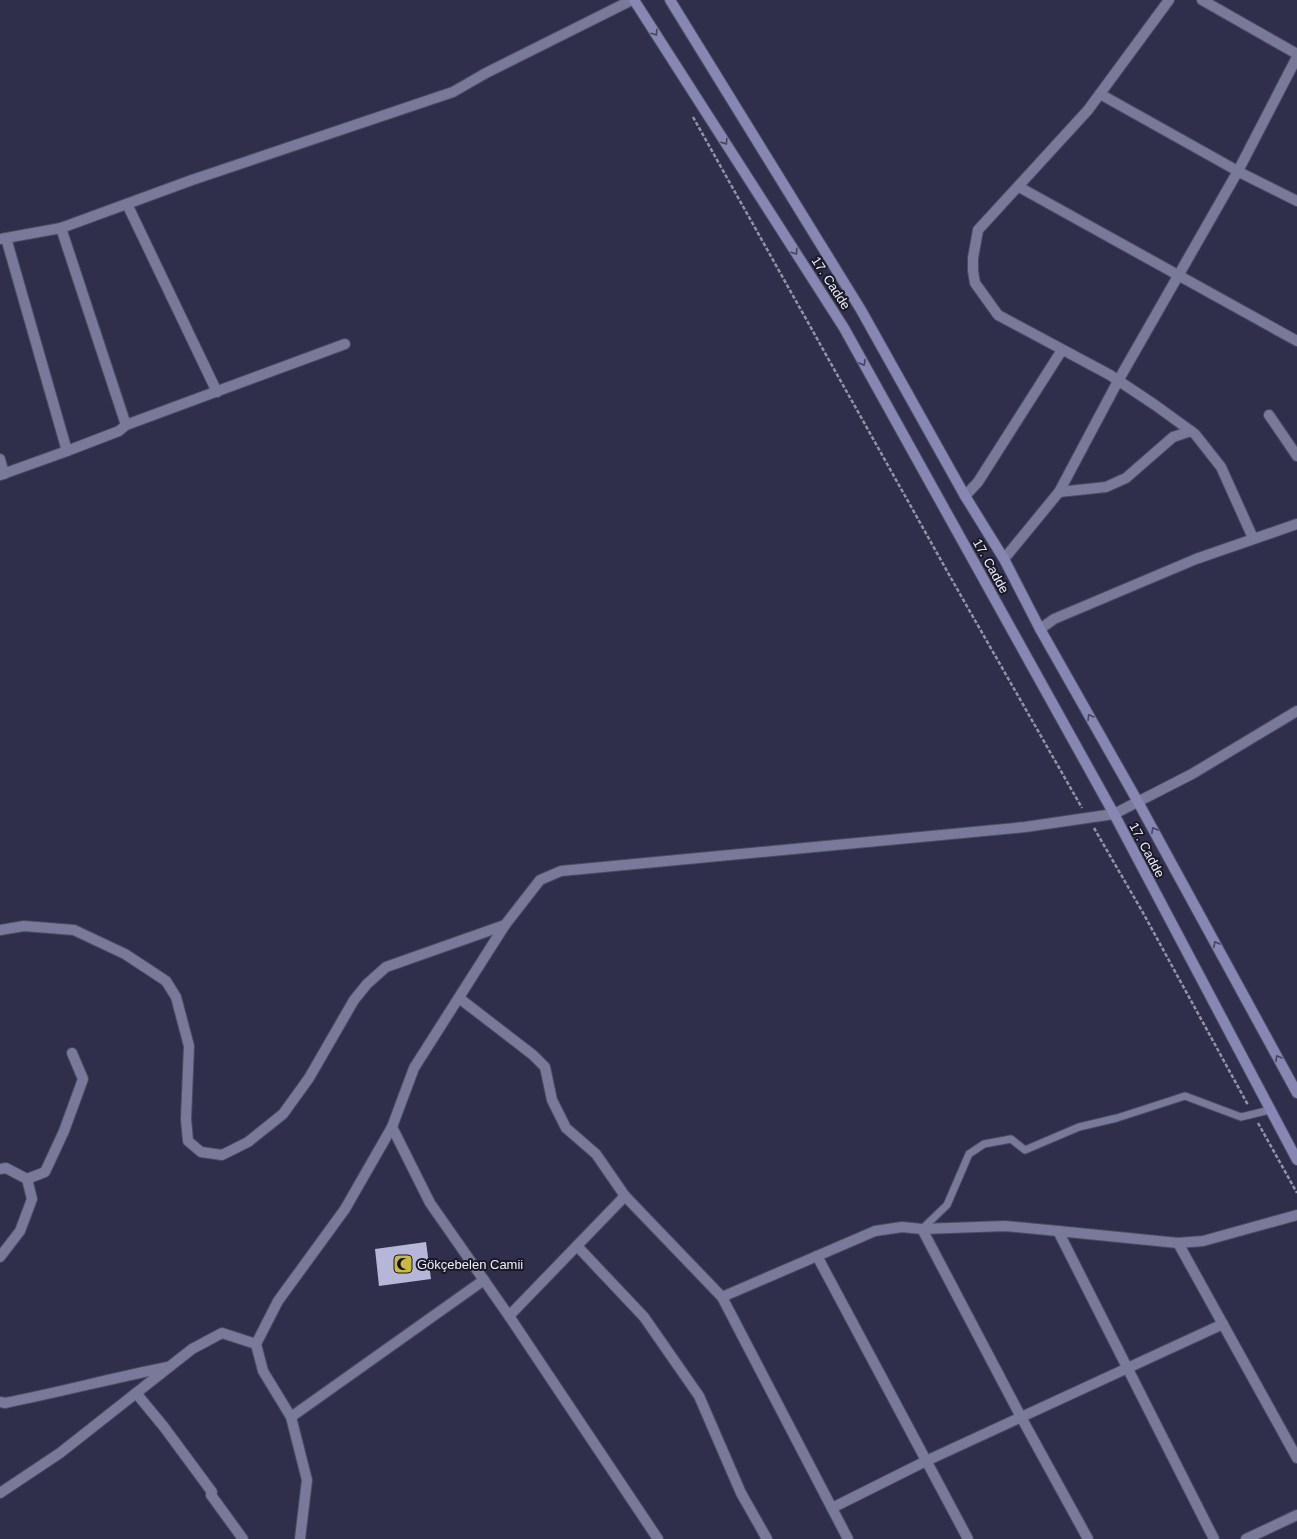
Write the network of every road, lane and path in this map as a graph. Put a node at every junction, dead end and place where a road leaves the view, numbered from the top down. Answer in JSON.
{"nodes":[{"id":1,"x":633,"y":0,"type":"edge"},
{"id":2,"x":670,"y":0,"type":"edge"},
{"id":3,"x":1169,"y":0,"type":"edge"},
{"id":4,"x":1202,"y":0,"type":"edge"},
{"id":5,"x":1297,"y":54,"type":"edge"},
{"id":6,"x":1297,"y":57,"type":"edge"},
{"id":7,"x":1100,"y":94,"type":"junction"},
{"id":8,"x":692,"y":115,"type":"dead end"},
{"id":9,"x":1238,"y":171,"type":"junction"},
{"id":10,"x":1019,"y":187,"type":"junction"},
{"id":11,"x":1297,"y":200,"type":"edge"},
{"id":12,"x":127,"y":204,"type":"junction"},
{"id":13,"x":61,"y":228,"type":"junction"},
{"id":14,"x":3,"y":239,"type":"edge"},
{"id":15,"x":1179,"y":275,"type":"junction"},
{"id":16,"x":1297,"y":341,"type":"edge"},
{"id":17,"x":345,"y":344,"type":"dead end"},
{"id":18,"x":1062,"y":350,"type":"junction"},
{"id":19,"x":1118,"y":381,"type":"junction"},
{"id":20,"x":216,"y":392,"type":"junction"},
{"id":21,"x":1269,"y":415,"type":"dead end"},
{"id":22,"x":126,"y":425,"type":"junction"},
{"id":23,"x":1191,"y":431,"type":"junction"},
{"id":24,"x":67,"y":451,"type":"junction"},
{"id":25,"x":1297,"y":456,"type":"edge"},
{"id":26,"x":0,"y":459,"type":"edge"},
{"id":27,"x":2,"y":474,"type":"edge"},
{"id":28,"x":1059,"y":492,"type":"junction"},
{"id":29,"x":965,"y":496,"type":"junction"},
{"id":30,"x":1297,"y":524,"type":"edge"},
{"id":31,"x":1253,"y":538,"type":"junction"},
{"id":32,"x":1004,"y":559,"type":"junction"},
{"id":33,"x":1040,"y":629,"type":"junction"},
{"id":34,"x":1297,"y":711,"type":"edge"},
{"id":35,"x":1138,"y":802,"type":"junction"},
{"id":36,"x":1114,"y":814,"type":"junction"},
{"id":37,"x":1088,"y":817,"type":"junction"},
{"id":38,"x":505,"y":924,"type":"junction"},
{"id":39,"x":0,"y":930,"type":"edge"},
{"id":40,"x":459,"y":998,"type":"junction"},
{"id":41,"x":72,"y":1053,"type":"dead end"},
{"id":42,"x":1297,"y":1092,"type":"edge"},
{"id":43,"x":1270,"y":1110,"type":"junction"},
{"id":44,"x":1253,"y":1114,"type":"junction"},
{"id":45,"x":392,"y":1127,"type":"junction"},
{"id":46,"x":1297,"y":1160,"type":"edge"},
{"id":47,"x":0,"y":1168,"type":"edge"},
{"id":48,"x":27,"y":1179,"type":"junction"},
{"id":49,"x":1297,"y":1193,"type":"edge"},
{"id":50,"x":625,"y":1196,"type":"junction"},
{"id":51,"x":1297,"y":1215,"type":"edge"},
{"id":52,"x":922,"y":1229,"type":"junction"},
{"id":53,"x":1058,"y":1230,"type":"junction"},
{"id":54,"x":1178,"y":1244,"type":"junction"},
{"id":55,"x":577,"y":1246,"type":"junction"},
{"id":56,"x":817,"y":1256,"type":"junction"},
{"id":57,"x":0,"y":1258,"type":"edge"},
{"id":58,"x":484,"y":1280,"type":"junction"},
{"id":59,"x":722,"y":1298,"type":"junction"},
{"id":60,"x":509,"y":1316,"type":"junction"},
{"id":61,"x":1223,"y":1324,"type":"junction"},
{"id":62,"x":256,"y":1344,"type":"junction"},
{"id":63,"x":170,"y":1366,"type":"junction"},
{"id":64,"x":1128,"y":1367,"type":"junction"},
{"id":65,"x":136,"y":1393,"type":"junction"},
{"id":66,"x":0,"y":1402,"type":"edge"},
{"id":67,"x":291,"y":1417,"type":"junction"},
{"id":68,"x":1021,"y":1417,"type":"junction"},
{"id":69,"x":1297,"y":1458,"type":"edge"},
{"id":70,"x":926,"y":1461,"type":"junction"},
{"id":71,"x":0,"y":1493,"type":"edge"},
{"id":72,"x":832,"y":1508,"type":"junction"},
{"id":73,"x":1297,"y":1515,"type":"edge"},
{"id":74,"x":243,"y":1539,"type":"edge"},
{"id":75,"x":300,"y":1539,"type":"edge"},
{"id":76,"x":658,"y":1539,"type":"edge"},
{"id":77,"x":767,"y":1539,"type":"edge"},
{"id":78,"x":848,"y":1539,"type":"edge"},
{"id":79,"x":968,"y":1539,"type":"edge"},
{"id":80,"x":1088,"y":1539,"type":"edge"},
{"id":81,"x":1214,"y":1539,"type":"edge"},
{"id":82,"x":1246,"y":1539,"type":"edge"}],
"edges":[{"from":1,"to":12,"type":"street"},
{"from":1,"to":36,"type":"street","name":"17. Cadde","one_way":true},
{"from":2,"to":29,"type":"street","name":"17. Cadde"},
{"from":3,"to":7,"type":"street"},
{"from":4,"to":5,"type":"street"},
{"from":6,"to":9,"type":"street"},
{"from":7,"to":9,"type":"street"},
{"from":7,"to":10,"type":"street"},
{"from":8,"to":37,"type":"path"},
{"from":9,"to":11,"type":"street"},
{"from":9,"to":15,"type":"street"},
{"from":10,"to":15,"type":"street"},
{"from":10,"to":18,"type":"street"},
{"from":12,"to":13,"type":"street"},
{"from":12,"to":20,"type":"street"},
{"from":13,"to":14,"type":"street"},
{"from":13,"to":22,"type":"street"},
{"from":14,"to":24,"type":"street"},
{"from":15,"to":16,"type":"street"},
{"from":15,"to":19,"type":"street"},
{"from":17,"to":20,"type":"street"},
{"from":18,"to":19,"type":"street"},
{"from":18,"to":29,"type":"street"},
{"from":19,"to":23,"type":"street"},
{"from":19,"to":28,"type":"street"},
{"from":20,"to":22,"type":"street"},
{"from":21,"to":25,"type":"street"},
{"from":22,"to":24,"type":"street"},
{"from":23,"to":28,"type":"street"},
{"from":23,"to":31,"type":"street"},
{"from":24,"to":27,"type":"street"},
{"from":26,"to":27,"type":"street"},
{"from":28,"to":32,"type":"street"},
{"from":29,"to":32,"type":"street","name":"17. Cadde"},
{"from":30,"to":31,"type":"street"},
{"from":31,"to":33,"type":"street"},
{"from":32,"to":33,"type":"street","name":"17. Cadde"},
{"from":35,"to":33,"type":"street","name":"17. Cadde","one_way":true},
{"from":34,"to":35,"type":"street"},
{"from":35,"to":36,"type":"street"},
{"from":42,"to":35,"type":"street","name":"17. Cadde","one_way":true},
{"from":36,"to":37,"type":"street"},
{"from":36,"to":43,"type":"street","name":"17. Cadde"},
{"from":37,"to":38,"type":"street"},
{"from":37,"to":44,"type":"path"},
{"from":38,"to":39,"type":"street"},
{"from":38,"to":40,"type":"street"},
{"from":40,"to":45,"type":"street"},
{"from":40,"to":50,"type":"street"},
{"from":41,"to":48,"type":"street"},
{"from":43,"to":44,"type":"lane"},
{"from":43,"to":46,"type":"street","name":"17. Cadde"},
{"from":44,"to":49,"type":"path"},
{"from":44,"to":52,"type":"lane"},
{"from":45,"to":58,"type":"street"},
{"from":45,"to":62,"type":"street"},
{"from":47,"to":48,"type":"street"},
{"from":48,"to":57,"type":"street"},
{"from":50,"to":55,"type":"street"},
{"from":50,"to":59,"type":"street"},
{"from":51,"to":54,"type":"street"},
{"from":52,"to":53,"type":"street"},
{"from":52,"to":56,"type":"street"},
{"from":52,"to":68,"type":"street"},
{"from":53,"to":54,"type":"street"},
{"from":53,"to":64,"type":"street"},
{"from":54,"to":61,"type":"street"},
{"from":55,"to":60,"type":"street"},
{"from":55,"to":77,"type":"street"},
{"from":56,"to":59,"type":"street"},
{"from":56,"to":70,"type":"street"},
{"from":58,"to":60,"type":"street"},
{"from":58,"to":67,"type":"street"},
{"from":59,"to":72,"type":"street"},
{"from":60,"to":76,"type":"street"},
{"from":61,"to":64,"type":"street"},
{"from":61,"to":69,"type":"street"},
{"from":62,"to":63,"type":"street"},
{"from":62,"to":67,"type":"street"},
{"from":63,"to":65,"type":"street"},
{"from":63,"to":66,"type":"street"},
{"from":64,"to":68,"type":"street"},
{"from":64,"to":81,"type":"street"},
{"from":65,"to":71,"type":"street"},
{"from":65,"to":74,"type":"street"},
{"from":67,"to":75,"type":"street"},
{"from":68,"to":70,"type":"street"},
{"from":68,"to":80,"type":"street"},
{"from":70,"to":72,"type":"street"},
{"from":70,"to":79,"type":"street"},
{"from":72,"to":78,"type":"street"},
{"from":73,"to":82,"type":"street"}]}
